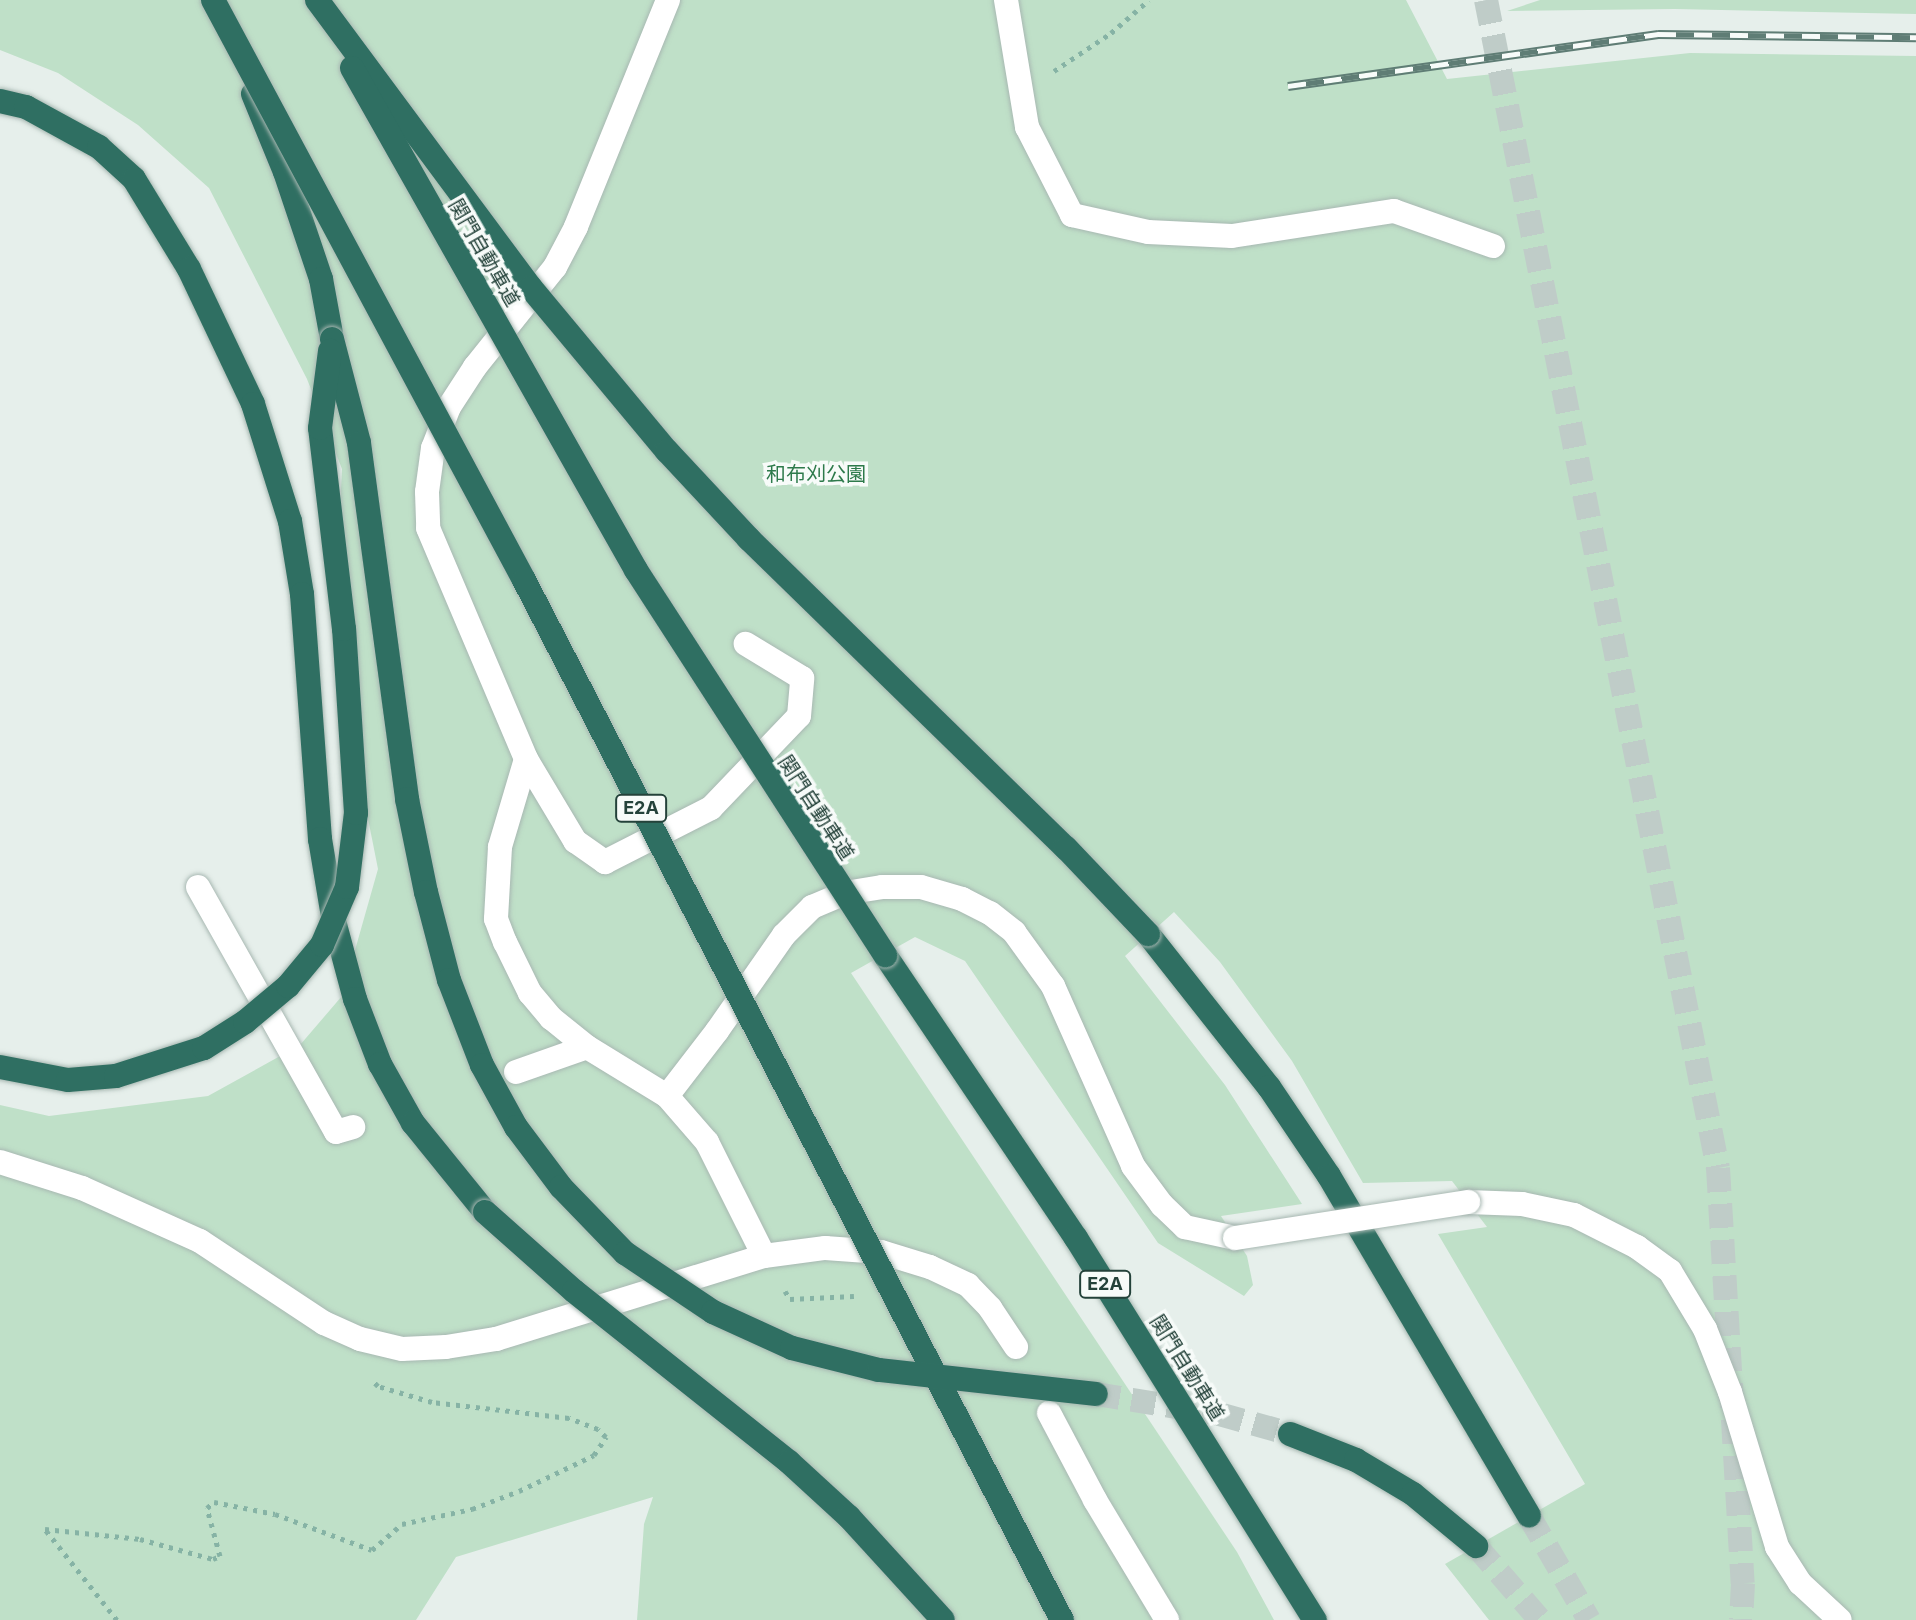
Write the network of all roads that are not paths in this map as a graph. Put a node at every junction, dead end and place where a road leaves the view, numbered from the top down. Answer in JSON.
{"nodes":[{"id":1,"x":315,"y":0,"type":"edge"},
{"id":2,"x":668,"y":0,"type":"edge"},
{"id":3,"x":1006,"y":0,"type":"edge"},
{"id":4,"x":217,"y":7,"type":"edge"},
{"id":5,"x":0,"y":101,"type":"edge"},
{"id":6,"x":1493,"y":246,"type":"dead end"},
{"id":7,"x":332,"y":339,"type":"junction"},
{"id":8,"x":746,"y":644,"type":"dead end"},
{"id":9,"x":526,"y":759,"type":"junction"},
{"id":10,"x":198,"y":887,"type":"dead end"},
{"id":11,"x":587,"y":1047,"type":"junction"},
{"id":12,"x":0,"y":1067,"type":"edge"},
{"id":13,"x":516,"y":1072,"type":"dead end"},
{"id":14,"x":667,"y":1096,"type":"junction"},
{"id":15,"x":353,"y":1127,"type":"dead end"},
{"id":16,"x":0,"y":1162,"type":"edge"},
{"id":17,"x":764,"y":1256,"type":"junction"},
{"id":18,"x":1016,"y":1347,"type":"dead end"},
{"id":19,"x":1096,"y":1394,"type":"tunnel mouth"},
{"id":20,"x":1049,"y":1413,"type":"dead end"},
{"id":21,"x":1290,"y":1434,"type":"tunnel mouth"},
{"id":22,"x":1529,"y":1516,"type":"tunnel mouth"},
{"id":23,"x":1476,"y":1546,"type":"tunnel mouth"},
{"id":24,"x":943,"y":1620,"type":"edge"},
{"id":25,"x":1062,"y":1620,"type":"edge"},
{"id":26,"x":1167,"y":1620,"type":"edge"},
{"id":27,"x":1315,"y":1620,"type":"edge"},
{"id":28,"x":1840,"y":1620,"type":"edge"}],
"edges":[{"from":1,"to":22,"type":"highway","bridge":true},
{"from":1,"to":27,"type":"highway","name":"関門自動車道","number":"E2A","bridge":true},
{"from":2,"to":9,"type":"lane"},
{"from":3,"to":6,"type":"lane"},
{"from":4,"to":7,"type":"highway","bridge":true},
{"from":4,"to":25,"type":"highway","number":"E2A","bridge":true},
{"from":5,"to":24,"type":"highway","bridge":true},
{"from":7,"to":12,"type":"highway","bridge":true},
{"from":7,"to":19,"type":"highway","bridge":true},
{"from":8,"to":9,"type":"lane"},
{"from":9,"to":11,"type":"lane"},
{"from":10,"to":15,"type":"lane"},
{"from":11,"to":13,"type":"lane"},
{"from":11,"to":14,"type":"lane"},
{"from":14,"to":17,"type":"lane"},
{"from":14,"to":28,"type":"lane","bridge":true},
{"from":16,"to":17,"type":"lane"},
{"from":17,"to":18,"type":"lane"},
{"from":20,"to":26,"type":"lane"},
{"from":21,"to":23,"type":"highway"}]}
